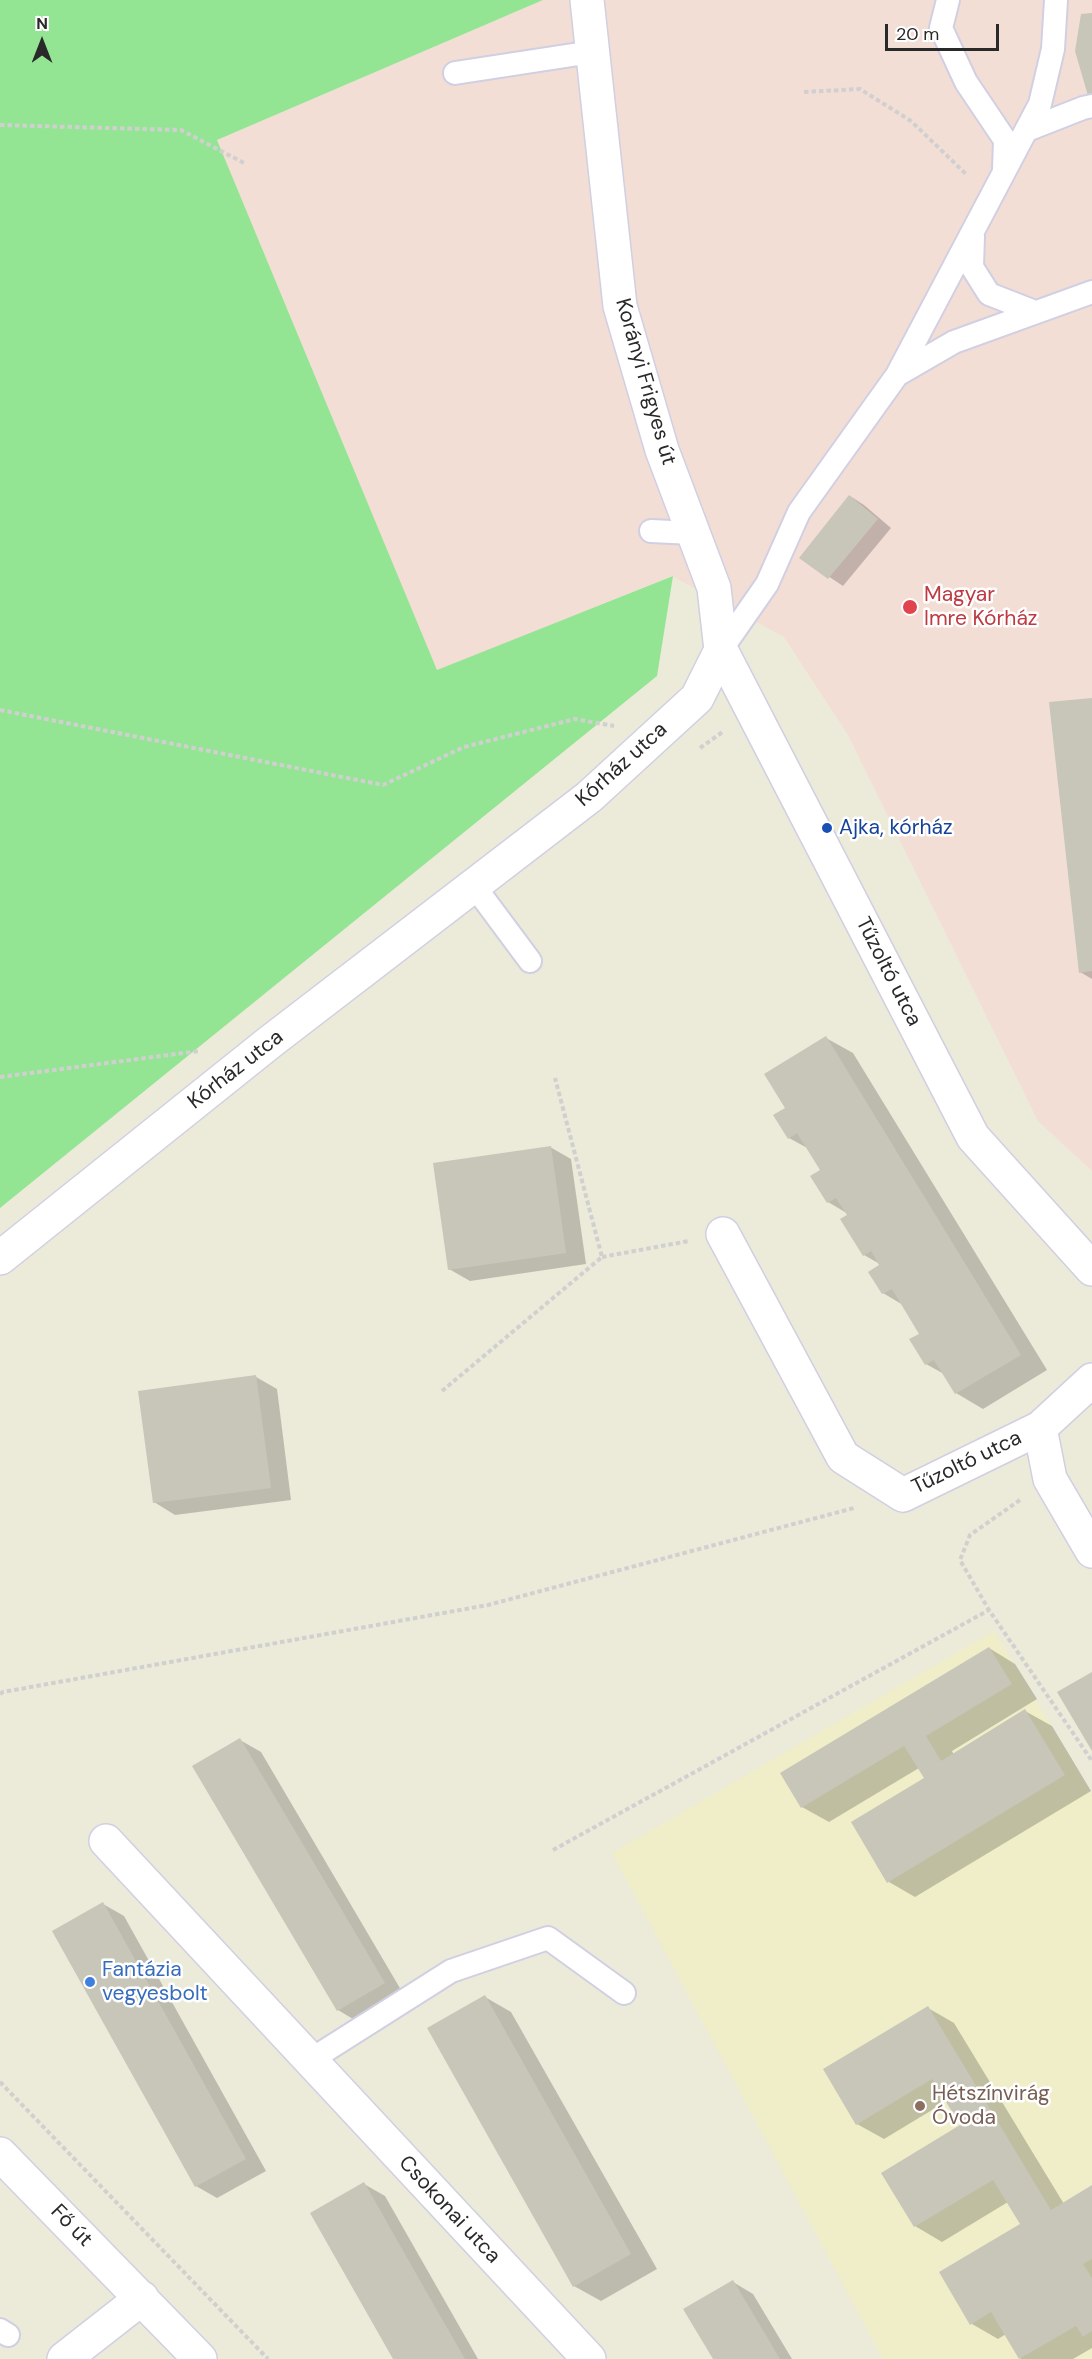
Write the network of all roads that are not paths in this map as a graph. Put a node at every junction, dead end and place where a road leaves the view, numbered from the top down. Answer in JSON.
{"nodes":[{"id":1,"x":587,"y":0,"type":"edge"},
{"id":2,"x":948,"y":0,"type":"edge"},
{"id":3,"x":1056,"y":0,"type":"edge"},
{"id":4,"x":592,"y":52,"type":"junction"},
{"id":5,"x":455,"y":73,"type":"dead end"},
{"id":6,"x":1092,"y":106,"type":"edge"},
{"id":7,"x":1027,"y":130,"type":"junction"},
{"id":8,"x":1003,"y":174,"type":"junction"},
{"id":9,"x":973,"y":231,"type":"junction"},
{"id":10,"x":1092,"y":292,"type":"edge"},
{"id":11,"x":1035,"y":312,"type":"junction"},
{"id":12,"x":897,"y":375,"type":"junction"},
{"id":13,"x":651,"y":531,"type":"dead end"},
{"id":14,"x":693,"y":533,"type":"junction"},
{"id":15,"x":721,"y":650,"type":"junction"},
{"id":16,"x":475,"y":886,"type":"junction"},
{"id":17,"x":530,"y":961,"type":"dead end"},
{"id":18,"x":723,"y":1234,"type":"road end"},
{"id":19,"x":0,"y":1258,"type":"edge"},
{"id":20,"x":1092,"y":1269,"type":"edge"},
{"id":21,"x":1092,"y":1380,"type":"edge"},
{"id":22,"x":1040,"y":1428,"type":"junction"},
{"id":23,"x":1092,"y":1551,"type":"edge"},
{"id":24,"x":106,"y":1841,"type":"dead end"},
{"id":25,"x":624,"y":1993,"type":"dead end"},
{"id":26,"x":309,"y":2061,"type":"junction"},
{"id":27,"x":0,"y":2154,"type":"edge"},
{"id":28,"x":142,"y":2298,"type":"junction"},
{"id":29,"x":64,"y":2359,"type":"edge"},
{"id":30,"x":200,"y":2359,"type":"edge"},
{"id":31,"x":589,"y":2359,"type":"edge"}],
"edges":[{"from":1,"to":4,"type":"street","name":"Korányi Frigyes út"},
{"from":2,"to":8,"type":"lane"},
{"from":3,"to":7,"type":"lane"},
{"from":4,"to":5,"type":"lane"},
{"from":4,"to":14,"type":"street","name":"Korányi Frigyes út"},
{"from":6,"to":7,"type":"lane"},
{"from":7,"to":8,"type":"lane"},
{"from":8,"to":9,"type":"lane"},
{"from":9,"to":11,"type":"lane"},
{"from":9,"to":12,"type":"lane"},
{"from":10,"to":11,"type":"lane"},
{"from":11,"to":12,"type":"lane"},
{"from":12,"to":15,"type":"lane"},
{"from":13,"to":14,"type":"lane"},
{"from":14,"to":15,"type":"street","name":"Korányi Frigyes út"},
{"from":15,"to":16,"type":"street","name":"Kórház utca"},
{"from":15,"to":20,"type":"street","name":"Tűzoltó utca"},
{"from":16,"to":17,"type":"lane"},
{"from":16,"to":19,"type":"street","name":"Kórház utca"},
{"from":18,"to":22,"type":"street","name":"Tűzoltó utca"},
{"from":21,"to":22,"type":"street"},
{"from":22,"to":23,"type":"street","name":"Tűzoltó utca"},
{"from":24,"to":26,"type":"street","name":"Csokonai utca"},
{"from":25,"to":26,"type":"lane"},
{"from":26,"to":31,"type":"street","name":"Csokonai utca"},
{"from":27,"to":28,"type":"street","name":"Fő út"},
{"from":28,"to":29,"type":"street"},
{"from":28,"to":30,"type":"street","name":"Fő út"}]}
